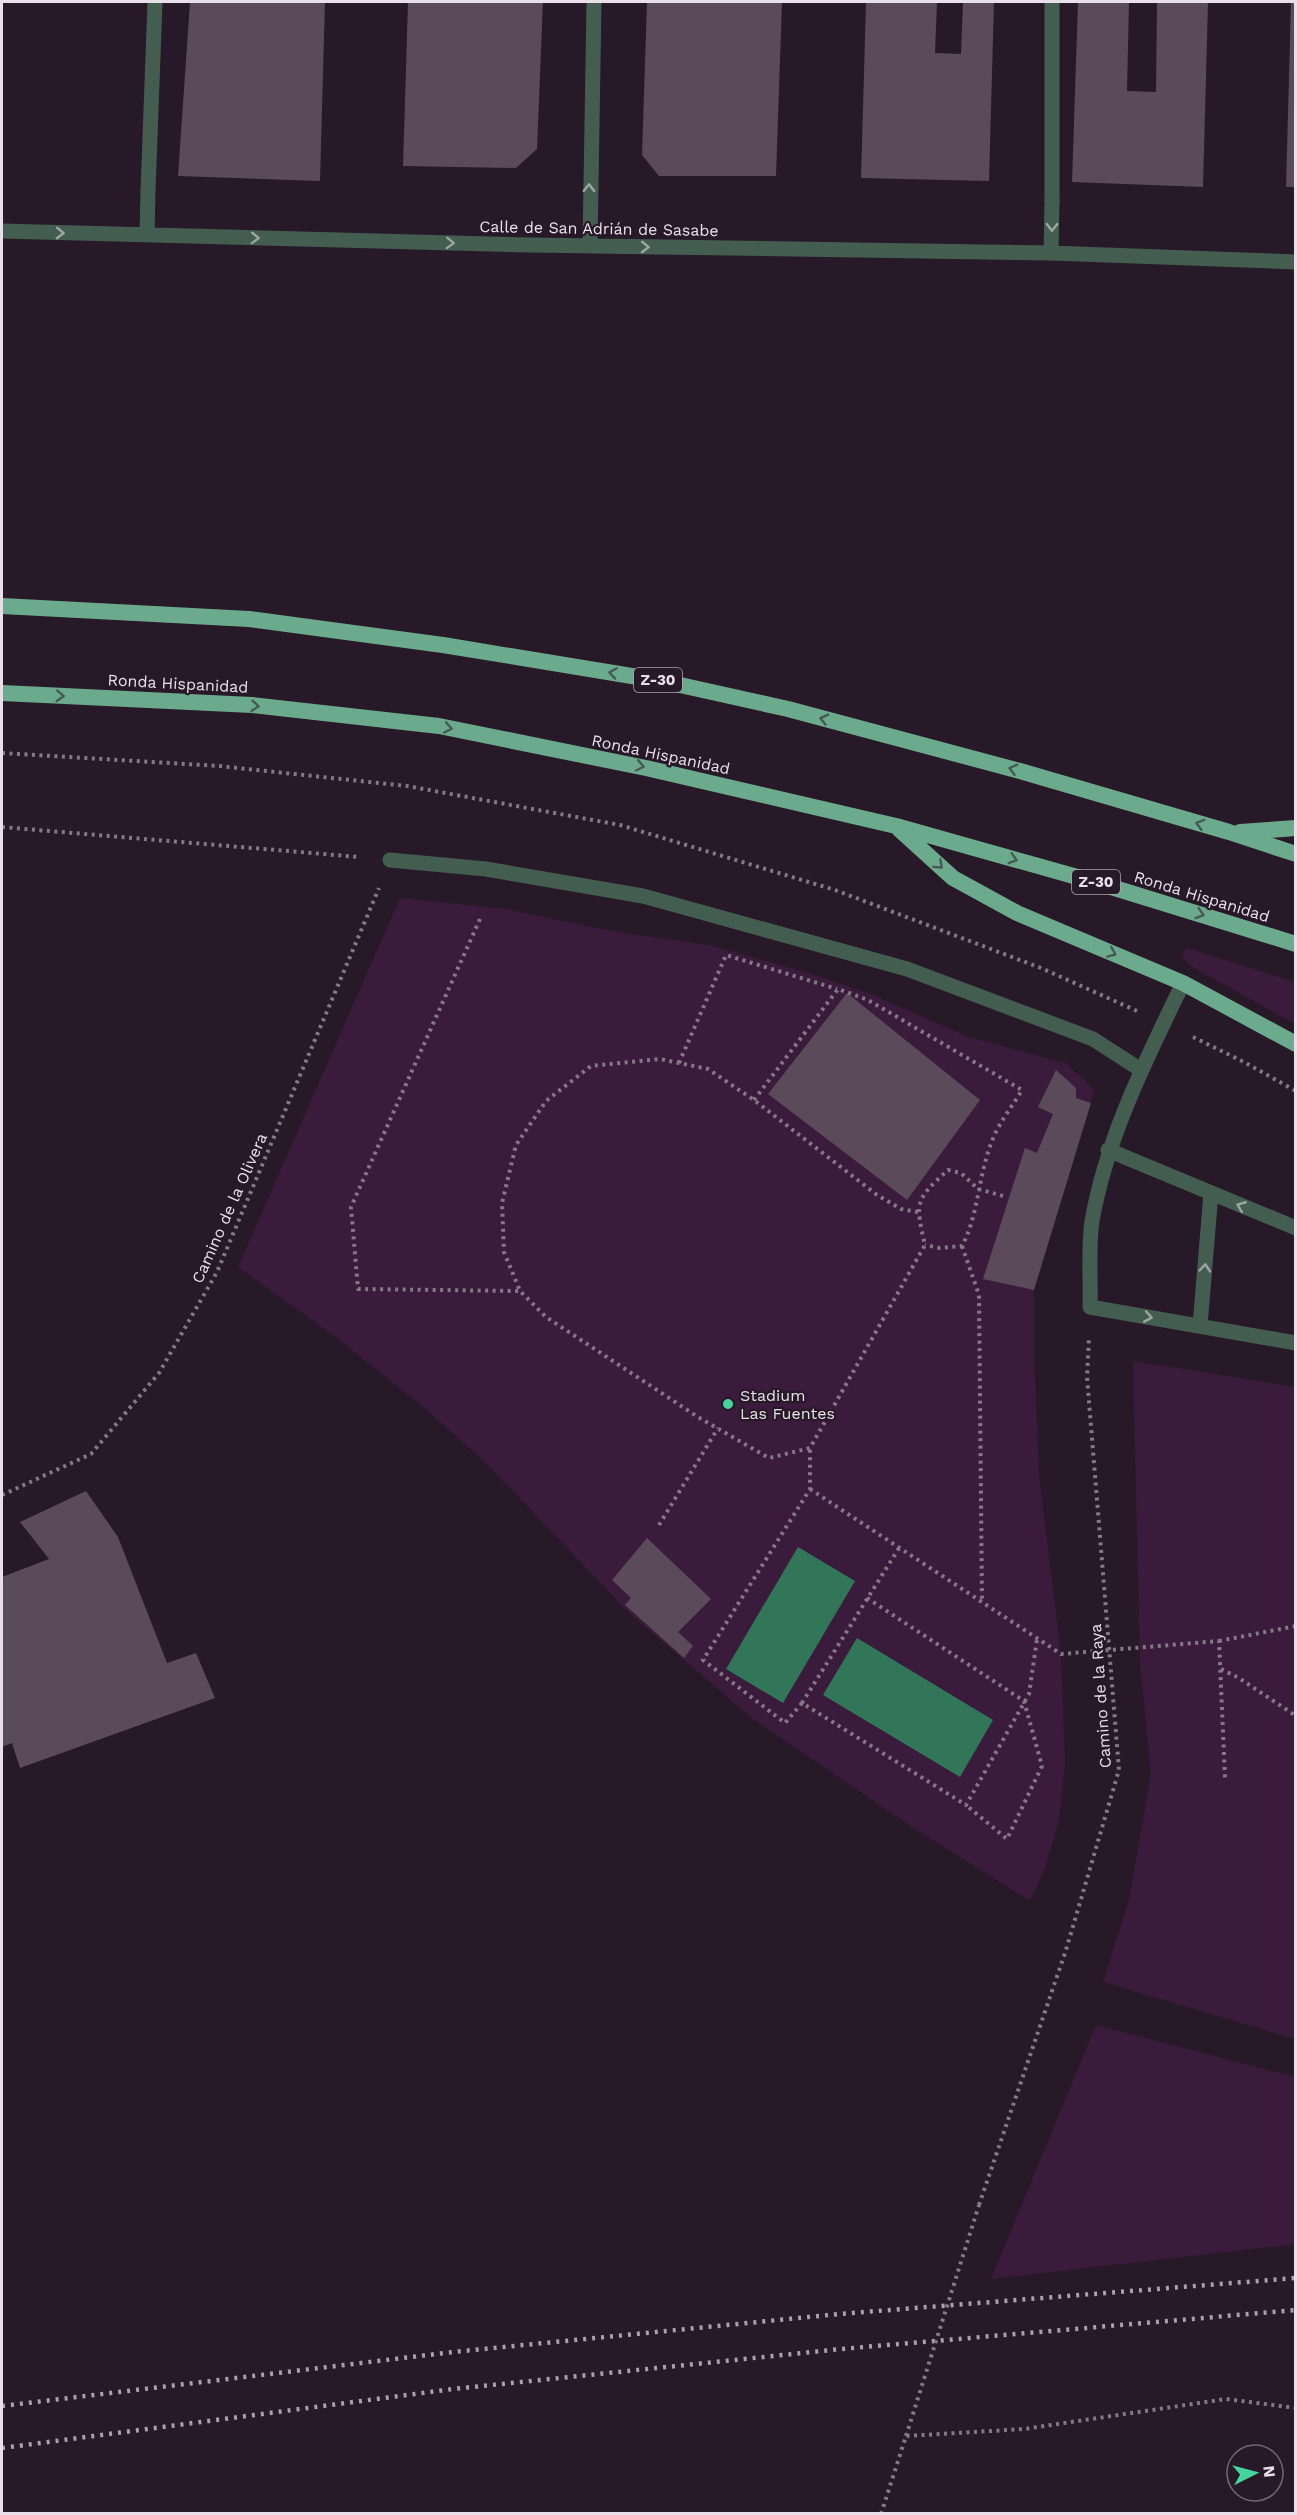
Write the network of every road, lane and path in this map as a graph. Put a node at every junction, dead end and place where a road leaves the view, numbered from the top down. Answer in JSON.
{"nodes":[{"id":1,"x":155,"y":2,"type":"edge"},
{"id":2,"x":594,"y":2,"type":"edge"},
{"id":3,"x":1052,"y":2,"type":"edge"},
{"id":4,"x":2,"y":231,"type":"edge"},
{"id":5,"x":147,"y":235,"type":"junction"},
{"id":6,"x":590,"y":246,"type":"junction"},
{"id":7,"x":1051,"y":253,"type":"junction"},
{"id":8,"x":1296,"y":262,"type":"edge"},
{"id":9,"x":2,"y":606,"type":"edge"},
{"id":10,"x":2,"y":693,"type":"edge"},
{"id":11,"x":896,"y":826,"type":"junction"},
{"id":12,"x":2,"y":827,"type":"edge"},
{"id":13,"x":1296,"y":828,"type":"edge"},
{"id":14,"x":1229,"y":832,"type":"junction"},
{"id":15,"x":1296,"y":855,"type":"edge"},
{"id":16,"x":390,"y":860,"type":"junction"},
{"id":17,"x":480,"y":919,"type":"dead end"},
{"id":18,"x":1296,"y":944,"type":"edge"},
{"id":19,"x":1183,"y":983,"type":"junction"},
{"id":20,"x":838,"y":989,"type":"junction"},
{"id":21,"x":1296,"y":1044,"type":"edge"},
{"id":22,"x":679,"y":1063,"type":"junction"},
{"id":23,"x":1141,"y":1070,"type":"junction"},
{"id":24,"x":754,"y":1100,"type":"junction"},
{"id":25,"x":1108,"y":1150,"type":"junction"},
{"id":26,"x":978,"y":1189,"type":"junction"},
{"id":27,"x":1211,"y":1193,"type":"junction"},
{"id":28,"x":1007,"y":1197,"type":"dead end"},
{"id":29,"x":918,"y":1212,"type":"junction"},
{"id":30,"x":1296,"y":1228,"type":"edge"},
{"id":31,"x":925,"y":1245,"type":"junction"},
{"id":32,"x":962,"y":1246,"type":"junction"},
{"id":33,"x":520,"y":1291,"type":"junction"},
{"id":34,"x":1090,"y":1307,"type":"junction"},
{"id":35,"x":1200,"y":1326,"type":"junction"},
{"id":36,"x":1296,"y":1343,"type":"edge"},
{"id":37,"x":718,"y":1428,"type":"junction"},
{"id":38,"x":810,"y":1448,"type":"junction"},
{"id":39,"x":810,"y":1489,"type":"junction"},
{"id":40,"x":2,"y":1495,"type":"edge"},
{"id":41,"x":659,"y":1525,"type":"dead end"},
{"id":42,"x":899,"y":1548,"type":"junction"},
{"id":43,"x":867,"y":1598,"type":"junction"},
{"id":44,"x":982,"y":1603,"type":"junction"},
{"id":45,"x":1296,"y":1626,"type":"edge"},
{"id":46,"x":1037,"y":1638,"type":"junction"},
{"id":47,"x":1219,"y":1641,"type":"junction"},
{"id":48,"x":1109,"y":1650,"type":"junction"},
{"id":49,"x":1220,"y":1668,"type":"junction"},
{"id":50,"x":1024,"y":1701,"type":"junction"},
{"id":51,"x":802,"y":1703,"type":"junction"},
{"id":52,"x":1296,"y":1716,"type":"edge"},
{"id":53,"x":1225,"y":1778,"type":"dead end"},
{"id":54,"x":966,"y":1805,"type":"junction"},
{"id":55,"x":1296,"y":2408,"type":"edge"},
{"id":56,"x":906,"y":2436,"type":"junction"},
{"id":57,"x":881,"y":2514,"type":"edge"}],
"edges":[{"from":1,"to":5,"type":"street"},
{"from":6,"to":2,"type":"street","one_way":true},
{"from":3,"to":7,"type":"street","one_way":true},
{"from":4,"to":5,"type":"street","name":"Calle de San Adrián de Sasabe","one_way":true},
{"from":5,"to":6,"type":"street","name":"Calle de San Adrián de Sasabe","one_way":true},
{"from":6,"to":7,"type":"street","name":"Calle de San Adrián de Sasabe","one_way":true},
{"from":7,"to":8,"type":"street","name":"Calle de San Adrián de Sasabe"},
{"from":14,"to":9,"type":"highway","number":"Z-30","one_way":true},
{"from":10,"to":11,"type":"highway","name":"Ronda Hispanidad","number":"Z-30","one_way":true},
{"from":11,"to":18,"type":"highway","name":"Ronda Hispanidad","number":"Z-30","one_way":true},
{"from":11,"to":19,"type":"highway","one_way":true},
{"from":12,"to":16,"type":"path"},
{"from":13,"to":14,"type":"highway"},
{"from":14,"to":15,"type":"highway","number":"Z-30"},
{"from":16,"to":23,"type":"street"},
{"from":16,"to":40,"type":"path","name":"Camino de la Olivera"},
{"from":17,"to":33,"type":"path"},
{"from":19,"to":21,"type":"highway"},
{"from":19,"to":23,"type":"street"},
{"from":20,"to":22,"type":"path"},
{"from":20,"to":24,"type":"path"},
{"from":20,"to":26,"type":"path"},
{"from":22,"to":24,"type":"path"},
{"from":22,"to":33,"type":"path"},
{"from":23,"to":25,"type":"street"},
{"from":24,"to":29,"type":"path"},
{"from":25,"to":27,"type":"street"},
{"from":25,"to":34,"type":"street"},
{"from":26,"to":28,"type":"path"},
{"from":26,"to":29,"type":"path"},
{"from":26,"to":32,"type":"path"},
{"from":30,"to":27,"type":"street","one_way":true},
{"from":35,"to":27,"type":"street","one_way":true},
{"from":29,"to":31,"type":"path"},
{"from":31,"to":32,"type":"path"},
{"from":31,"to":38,"type":"path"},
{"from":32,"to":44,"type":"path"},
{"from":33,"to":37,"type":"path"},
{"from":34,"to":35,"type":"street","one_way":true},
{"from":34,"to":48,"type":"path","name":"Camino de la Raya"},
{"from":35,"to":36,"type":"street"},
{"from":37,"to":38,"type":"path"},
{"from":37,"to":41,"type":"path"},
{"from":38,"to":39,"type":"path"},
{"from":39,"to":42,"type":"path"},
{"from":39,"to":51,"type":"path"},
{"from":42,"to":43,"type":"path"},
{"from":42,"to":44,"type":"path"},
{"from":43,"to":50,"type":"path"},
{"from":43,"to":51,"type":"path"},
{"from":44,"to":46,"type":"path"},
{"from":45,"to":47,"type":"path"},
{"from":46,"to":48,"type":"path"},
{"from":46,"to":50,"type":"path"},
{"from":47,"to":48,"type":"path"},
{"from":47,"to":49,"type":"path"},
{"from":48,"to":56,"type":"path","name":"Camino de la Raya","bridge":true},
{"from":49,"to":52,"type":"path"},
{"from":49,"to":53,"type":"path"},
{"from":50,"to":54,"type":"path"},
{"from":50,"to":54,"type":"path"},
{"from":51,"to":54,"type":"path"},
{"from":55,"to":56,"type":"path"},
{"from":56,"to":57,"type":"path","name":"Camino de la Raya"}]}
